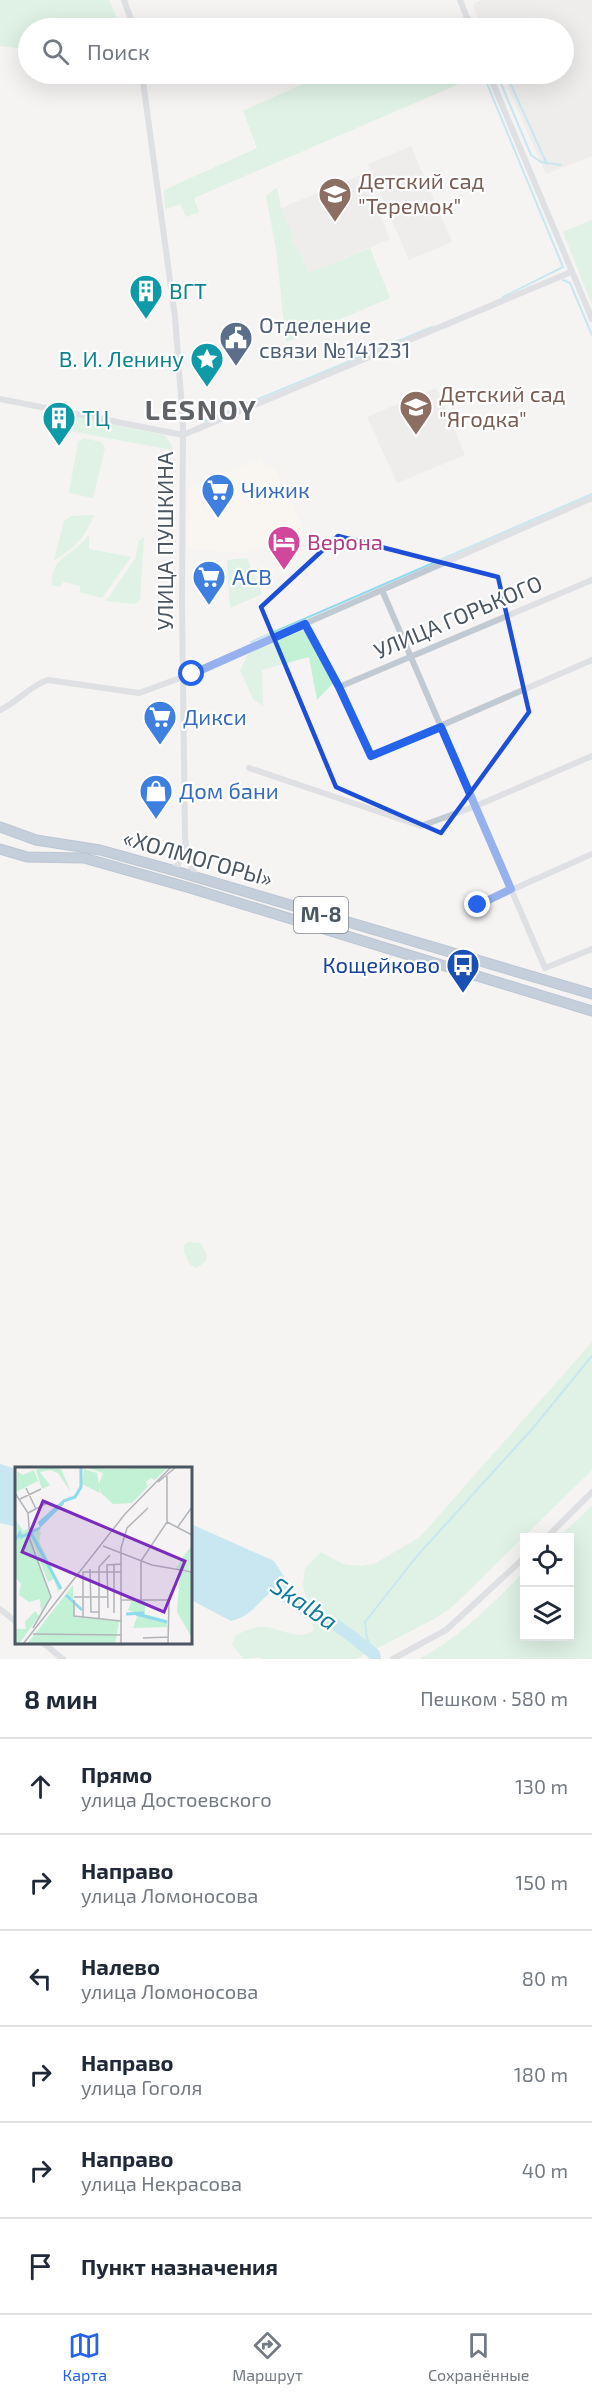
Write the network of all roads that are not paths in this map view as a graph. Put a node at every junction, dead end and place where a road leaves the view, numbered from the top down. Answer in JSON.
{"nodes":[{"id":1,"x":124,"y":0,"type":"edge"},
{"id":2,"x":460,"y":0,"type":"edge"},
{"id":3,"x":130,"y":18,"type":"edge"},
{"id":4,"x":467,"y":18,"type":"edge"},
{"id":5,"x":143,"y":84,"type":"edge"},
{"id":6,"x":493,"y":84,"type":"edge"},
{"id":7,"x":571,"y":272,"type":"junction"},
{"id":8,"x":592,"y":319,"type":"edge"},
{"id":9,"x":0,"y":399,"type":"edge"},
{"id":10,"x":183,"y":435,"type":"junction"},
{"id":11,"x":592,"y":498,"type":"edge"},
{"id":12,"x":592,"y":580,"type":"edge"},
{"id":13,"x":382,"y":590,"type":"junction"},
{"id":14,"x":305,"y":624,"type":"junction"},
{"id":15,"x":411,"y":657,"type":"junction"},
{"id":16,"x":592,"y":660,"type":"edge"},
{"id":17,"x":183,"y":677,"type":"junction"},
{"id":18,"x":339,"y":687,"type":"junction"},
{"id":19,"x":0,"y":710,"type":"edge"},
{"id":20,"x":441,"y":727,"type":"junction"},
{"id":21,"x":592,"y":756,"type":"edge"},
{"id":22,"x":249,"y":768,"type":"dead end"},
{"id":23,"x":476,"y":806,"type":"junction"},
{"id":24,"x":0,"y":827,"type":"edge"},
{"id":25,"x":185,"y":837,"type":"junction"},
{"id":26,"x":0,"y":849,"type":"edge"},
{"id":27,"x":592,"y":854,"type":"edge"},
{"id":28,"x":172,"y":870,"type":"junction"},
{"id":29,"x":196,"y":877,"type":"junction"},
{"id":30,"x":511,"y":889,"type":"junction"},
{"id":31,"x":478,"y":905,"type":"dead end"},
{"id":32,"x":592,"y":949,"type":"edge"},
{"id":33,"x":592,"y":994,"type":"edge"},
{"id":34,"x":592,"y":1011,"type":"edge"},
{"id":35,"x":592,"y":1492,"type":"edge"},
{"id":36,"x":551,"y":1533,"type":"edge"},
{"id":37,"x":520,"y":1563,"type":"edge"},
{"id":38,"x":0,"y":1609,"type":"edge"},
{"id":39,"x":15,"y":1621,"type":"edge"},
{"id":40,"x":44,"y":1644,"type":"edge"},
{"id":41,"x":63,"y":1659,"type":"edge"},
{"id":42,"x":393,"y":1659,"type":"edge"}],
"edges":[{"from":1,"to":3,"type":"street"},
{"from":2,"to":4,"type":"street"},
{"from":5,"to":10,"type":"street","name":"УЛИЦА ПУШКИНА"},
{"from":6,"to":7,"type":"street"},
{"from":7,"to":8,"type":"street"},
{"from":7,"to":10,"type":"street"},
{"from":9,"to":10,"type":"street"},
{"from":10,"to":17,"type":"street","name":"УЛИЦА ПУШКИНА"},
{"from":11,"to":13,"type":"street"},
{"from":12,"to":15,"type":"street","name":"УЛИЦА ГОРЬКОГО"},
{"from":13,"to":14,"type":"street"},
{"from":13,"to":15,"type":"street"},
{"from":14,"to":17,"type":"street"},
{"from":14,"to":18,"type":"street"},
{"from":15,"to":18,"type":"street","name":"УЛИЦА ГОРЬКОГО"},
{"from":15,"to":20,"type":"street"},
{"from":16,"to":20,"type":"street"},
{"from":17,"to":19,"type":"street"},
{"from":17,"to":25,"type":"street","name":"УЛИЦА ПУШКИНА"},
{"from":18,"to":20,"type":"street"},
{"from":20,"to":23,"type":"street"},
{"from":21,"to":23,"type":"street"},
{"from":22,"to":23,"type":"street"},
{"from":23,"to":30,"type":"street"},
{"from":24,"to":28,"type":"highway","name":"«ХОЛМОГОРЫ»","number":"М-8"},
{"from":25,"to":28,"type":"street"},
{"from":25,"to":29,"type":"street"},
{"from":26,"to":34,"type":"highway","name":"«ХОЛМОГОРЫ»","number":"М-8"},
{"from":27,"to":30,"type":"street"},
{"from":28,"to":29,"type":"highway","name":"«ХОЛМОГОРЫ»","number":"М-8"},
{"from":29,"to":33,"type":"highway","name":"«ХОЛМОГОРЫ»","number":"М-8"},
{"from":30,"to":31,"type":"street"},
{"from":30,"to":32,"type":"street"},
{"from":35,"to":36,"type":"street"},
{"from":37,"to":42,"type":"street"},
{"from":38,"to":39,"type":"street"},
{"from":40,"to":41,"type":"street"}]}
